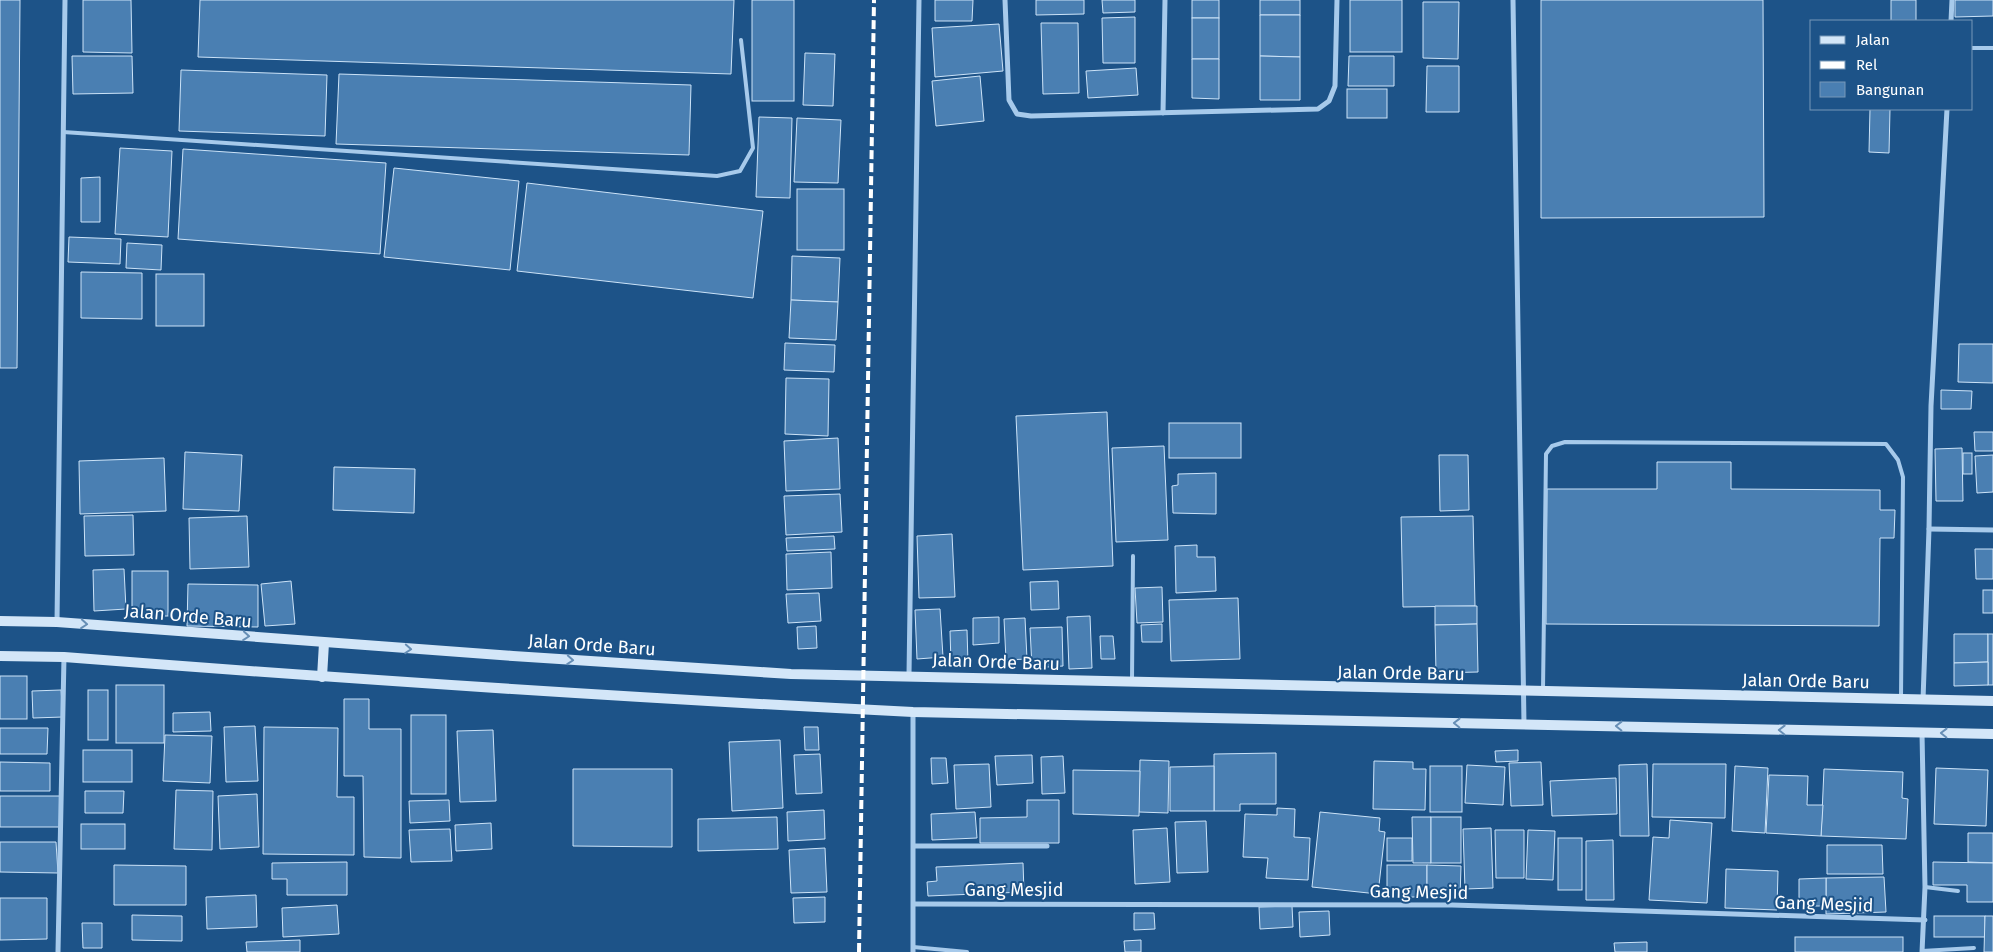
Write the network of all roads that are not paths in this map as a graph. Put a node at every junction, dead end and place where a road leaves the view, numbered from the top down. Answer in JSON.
{"nodes":[{"id":1,"x":65,"y":0,"type":"edge"},
{"id":2,"x":919,"y":0,"type":"edge"},
{"id":3,"x":1005,"y":0,"type":"edge"},
{"id":4,"x":1165,"y":0,"type":"edge"},
{"id":5,"x":1337,"y":0,"type":"edge"},
{"id":6,"x":1513,"y":0,"type":"edge"},
{"id":7,"x":1952,"y":0,"type":"edge"},
{"id":8,"x":1951,"y":20,"type":"edge"},
{"id":9,"x":741,"y":40,"type":"dead end"},
{"id":10,"x":1973,"y":48,"type":"edge"},
{"id":11,"x":1993,"y":48,"type":"edge"},
{"id":12,"x":1947,"y":110,"type":"edge"},
{"id":13,"x":1163,"y":112,"type":"junction"},
{"id":14,"x":63,"y":132,"type":"junction"},
{"id":15,"x":1929,"y":529,"type":"junction"},
{"id":16,"x":1993,"y":530,"type":"edge"},
{"id":17,"x":1133,"y":556,"type":"dead end"},
{"id":18,"x":0,"y":621,"type":"edge"},
{"id":19,"x":57,"y":622,"type":"junction"},
{"id":20,"x":324,"y":643,"type":"junction"},
{"id":21,"x":0,"y":656,"type":"edge"},
{"id":22,"x":64,"y":658,"type":"junction"},
{"id":23,"x":908,"y":676,"type":"junction"},
{"id":24,"x":322,"y":677,"type":"junction"},
{"id":25,"x":1132,"y":683,"type":"junction"},
{"id":26,"x":1524,"y":692,"type":"junction"},
{"id":27,"x":1543,"y":692,"type":"junction"},
{"id":28,"x":1900,"y":699,"type":"junction"},
{"id":29,"x":1923,"y":700,"type":"junction"},
{"id":30,"x":1993,"y":701,"type":"edge"},
{"id":31,"x":913,"y":712,"type":"junction"},
{"id":32,"x":1524,"y":724,"type":"junction"},
{"id":33,"x":1922,"y":733,"type":"junction"},
{"id":34,"x":1993,"y":734,"type":"edge"},
{"id":35,"x":914,"y":846,"type":"junction"},
{"id":36,"x":1046,"y":846,"type":"dead end"},
{"id":37,"x":1925,"y":887,"type":"junction"},
{"id":38,"x":1958,"y":891,"type":"dead end"},
{"id":39,"x":914,"y":904,"type":"junction"},
{"id":40,"x":1924,"y":920,"type":"junction"},
{"id":41,"x":1974,"y":948,"type":"dead end"},
{"id":42,"x":914,"y":949,"type":"edge"},
{"id":43,"x":1922,"y":951,"type":"edge"},
{"id":44,"x":58,"y":952,"type":"edge"},
{"id":45,"x":967,"y":952,"type":"edge"}],
"edges":[{"from":1,"to":14,"type":"street"},
{"from":2,"to":23,"type":"street"},
{"from":3,"to":13,"type":"street"},
{"from":4,"to":13,"type":"street"},
{"from":5,"to":13,"type":"street"},
{"from":6,"to":26,"type":"street"},
{"from":7,"to":8,"type":"street"},
{"from":9,"to":14,"type":"lane"},
{"from":10,"to":11,"type":"lane"},
{"from":12,"to":15,"type":"street"},
{"from":14,"to":19,"type":"street"},
{"from":15,"to":16,"type":"street"},
{"from":15,"to":29,"type":"street"},
{"from":17,"to":25,"type":"lane"},
{"from":18,"to":19,"type":"main road","name":"Jalan Orde Baru"},
{"from":19,"to":20,"type":"main road","name":"Jalan Orde Baru","one_way":true},
{"from":20,"to":23,"type":"main road","name":"Jalan Orde Baru","one_way":true},
{"from":20,"to":24,"type":"main road"},
{"from":21,"to":22,"type":"main road"},
{"from":22,"to":24,"type":"main road"},
{"from":22,"to":44,"type":"street"},
{"from":23,"to":25,"type":"main road","name":"Jalan Orde Baru"},
{"from":24,"to":31,"type":"main road"},
{"from":25,"to":26,"type":"main road","name":"Jalan Orde Baru"},
{"from":26,"to":27,"type":"main road","name":"Jalan Orde Baru"},
{"from":26,"to":32,"type":"street"},
{"from":27,"to":28,"type":"main road","name":"Jalan Orde Baru"},
{"from":27,"to":28,"type":"lane"},
{"from":28,"to":29,"type":"main road","name":"Jalan Orde Baru"},
{"from":29,"to":30,"type":"main road","name":"Jalan Orde Baru"},
{"from":32,"to":31,"type":"main road","one_way":true},
{"from":31,"to":35,"type":"street"},
{"from":33,"to":32,"type":"main road","one_way":true},
{"from":34,"to":33,"type":"main road","one_way":true},
{"from":33,"to":37,"type":"street"},
{"from":35,"to":36,"type":"street"},
{"from":35,"to":39,"type":"street"},
{"from":37,"to":38,"type":"lane"},
{"from":37,"to":40,"type":"street"},
{"from":39,"to":40,"type":"street","name":"Gang Mesjid"},
{"from":39,"to":42,"type":"street"},
{"from":40,"to":43,"type":"street"},
{"from":41,"to":43,"type":"lane"},
{"from":42,"to":45,"type":"lane"}]}
